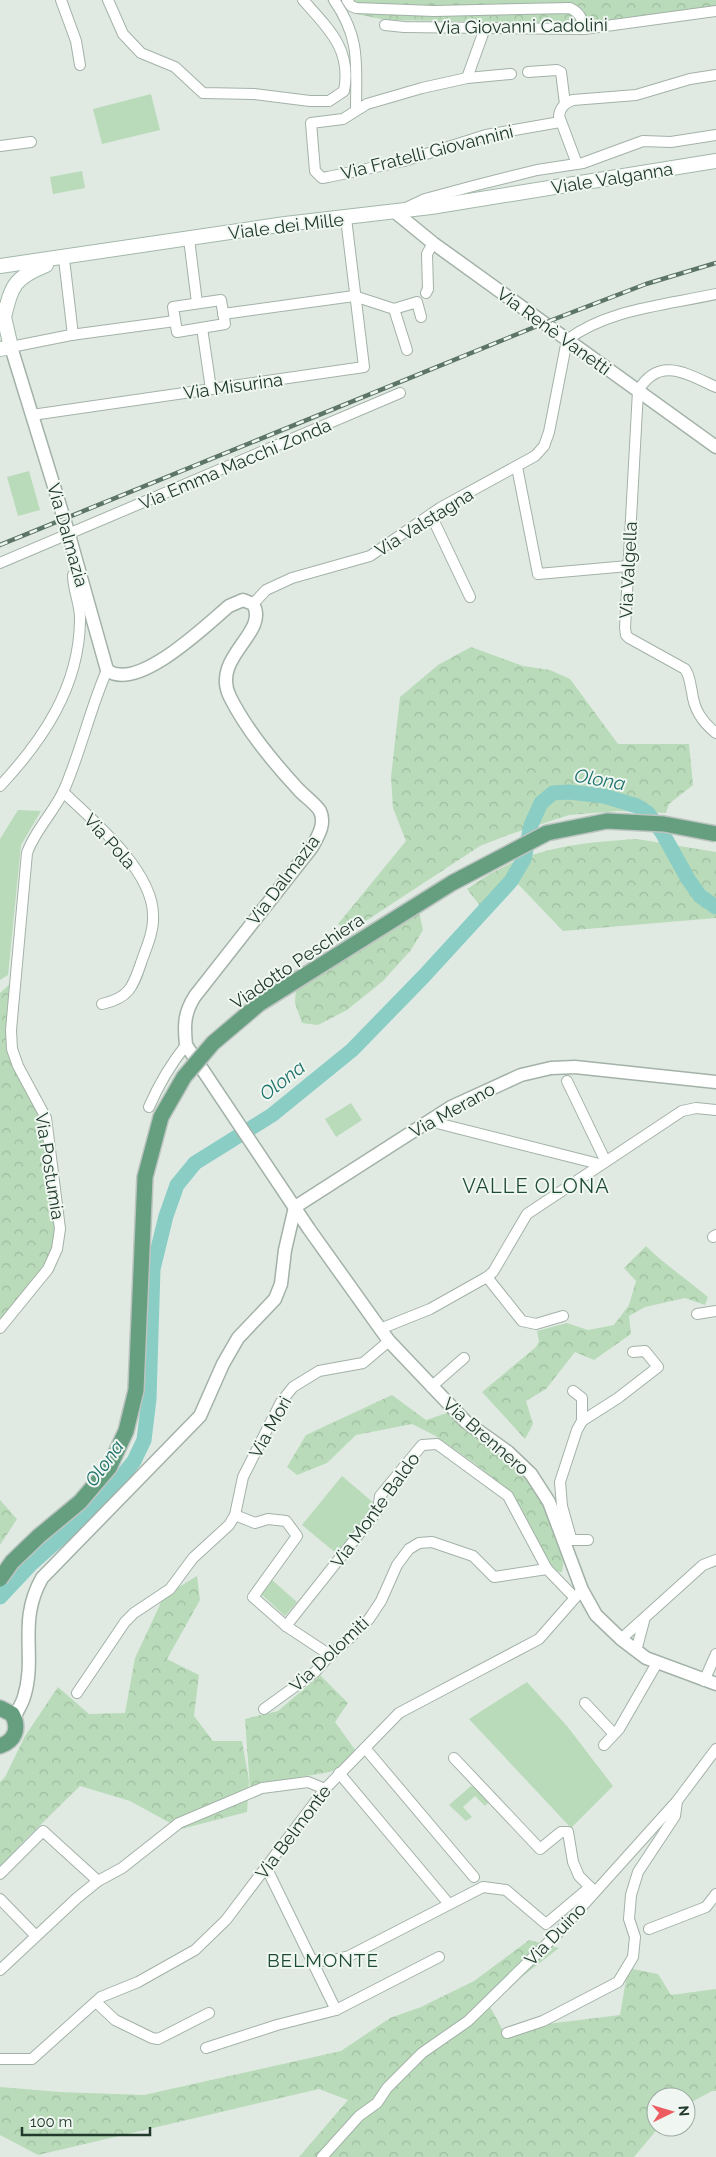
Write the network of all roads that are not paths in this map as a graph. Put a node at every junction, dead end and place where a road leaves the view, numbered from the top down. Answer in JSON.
{"nodes":[{"id":1,"x":61,"y":0,"type":"edge"},
{"id":2,"x":108,"y":0,"type":"edge"},
{"id":3,"x":303,"y":0,"type":"edge"},
{"id":4,"x":334,"y":0,"type":"edge"},
{"id":5,"x":347,"y":0,"type":"edge"},
{"id":6,"x":533,"y":4,"type":"edge"},
{"id":7,"x":716,"y":11,"type":"edge"},
{"id":8,"x":385,"y":25,"type":"dead end"},
{"id":9,"x":485,"y":28,"type":"junction"},
{"id":10,"x":584,"y":28,"type":"junction"},
{"id":11,"x":80,"y":66,"type":"dead end"},
{"id":12,"x":528,"y":72,"type":"dead end"},
{"id":13,"x":511,"y":74,"type":"dead end"},
{"id":14,"x":716,"y":75,"type":"edge"},
{"id":15,"x":468,"y":78,"type":"junction"},
{"id":16,"x":565,"y":104,"type":"junction"},
{"id":17,"x":356,"y":110,"type":"junction"},
{"id":18,"x":560,"y":122,"type":"junction"},
{"id":19,"x":716,"y":135,"type":"edge"},
{"id":20,"x":31,"y":142,"type":"dead end"},
{"id":21,"x":0,"y":146,"type":"edge"},
{"id":22,"x":716,"y":161,"type":"edge"},
{"id":23,"x":577,"y":164,"type":"junction"},
{"id":24,"x":508,"y":195,"type":"joint"},
{"id":25,"x":398,"y":212,"type":"junction"},
{"id":26,"x":346,"y":218,"type":"junction"},
{"id":27,"x":189,"y":239,"type":"junction"},
{"id":28,"x":433,"y":243,"type":"junction"},
{"id":29,"x":64,"y":259,"type":"junction"},
{"id":30,"x":6,"y":266,"type":"edge"},
{"id":31,"x":25,"y":271,"type":"junction"},
{"id":32,"x":426,"y":293,"type":"dead end"},
{"id":33,"x":716,"y":294,"type":"edge"},
{"id":34,"x":354,"y":296,"type":"junction"},
{"id":35,"x":197,"y":303,"type":"junction"},
{"id":36,"x":394,"y":309,"type":"junction"},
{"id":37,"x":2,"y":313,"type":"edge"},
{"id":38,"x":223,"y":314,"type":"junction"},
{"id":39,"x":421,"y":317,"type":"dead end"},
{"id":40,"x":175,"y":322,"type":"junction"},
{"id":41,"x":202,"y":328,"type":"junction"},
{"id":42,"x":73,"y":335,"type":"junction"},
{"id":43,"x":567,"y":340,"type":"junction"},
{"id":44,"x":6,"y":348,"type":"edge"},
{"id":45,"x":407,"y":350,"type":"dead end"},
{"id":46,"x":716,"y":386,"type":"edge"},
{"id":47,"x":211,"y":389,"type":"junction"},
{"id":48,"x":638,"y":391,"type":"junction"},
{"id":49,"x":400,"y":393,"type":"dead end"},
{"id":50,"x":32,"y":415,"type":"junction"},
{"id":51,"x":716,"y":447,"type":"edge"},
{"id":52,"x":517,"y":467,"type":"junction"},
{"id":53,"x":431,"y":514,"type":"junction"},
{"id":54,"x":69,"y":535,"type":"junction"},
{"id":55,"x":0,"y":563,"type":"edge"},
{"id":56,"x":628,"y":566,"type":"junction"},
{"id":57,"x":79,"y":572,"type":"junction"},
{"id":58,"x":470,"y":597,"type":"dead end"},
{"id":59,"x":254,"y":604,"type":"junction"},
{"id":60,"x":107,"y":670,"type":"junction"},
{"id":61,"x":716,"y":733,"type":"edge"},
{"id":62,"x":0,"y":786,"type":"edge"},
{"id":63,"x":63,"y":792,"type":"junction"},
{"id":64,"x":716,"y":834,"type":"edge"},
{"id":65,"x":102,"y":1004,"type":"dead end"},
{"id":66,"x":186,"y":1045,"type":"junction"},
{"id":67,"x":567,"y":1081,"type":"dead end"},
{"id":68,"x":716,"y":1082,"type":"edge"},
{"id":69,"x":149,"y":1108,"type":"dead end"},
{"id":70,"x":716,"y":1110,"type":"edge"},
{"id":71,"x":429,"y":1121,"type":"junction"},
{"id":72,"x":602,"y":1162,"type":"junction"},
{"id":73,"x":295,"y":1208,"type":"junction"},
{"id":74,"x":487,"y":1277,"type":"junction"},
{"id":75,"x":716,"y":1311,"type":"edge"},
{"id":76,"x":697,"y":1314,"type":"dead end"},
{"id":77,"x":562,"y":1316,"type":"dead end"},
{"id":78,"x":0,"y":1328,"type":"edge"},
{"id":79,"x":380,"y":1329,"type":"junction"},
{"id":80,"x":389,"y":1341,"type":"junction"},
{"id":81,"x":633,"y":1352,"type":"dead end"},
{"id":82,"x":464,"y":1358,"type":"dead end"},
{"id":83,"x":431,"y":1387,"type":"junction"},
{"id":84,"x":573,"y":1391,"type":"dead end"},
{"id":85,"x":582,"y":1421,"type":"junction"},
{"id":86,"x":235,"y":1515,"type":"junction"},
{"id":87,"x":568,"y":1539,"type":"junction"},
{"id":88,"x":588,"y":1540,"type":"dead end"},
{"id":89,"x":716,"y":1560,"type":"edge"},
{"id":90,"x":547,"y":1569,"type":"junction"},
{"id":91,"x":0,"y":1579,"type":"edge"},
{"id":92,"x":578,"y":1594,"type":"junction"},
{"id":93,"x":646,"y":1618,"type":"junction"},
{"id":94,"x":286,"y":1626,"type":"junction"},
{"id":95,"x":621,"y":1639,"type":"junction"},
{"id":96,"x":636,"y":1651,"type":"junction"},
{"id":97,"x":330,"y":1654,"type":"junction"},
{"id":98,"x":716,"y":1654,"type":"edge"},
{"id":99,"x":657,"y":1663,"type":"junction"},
{"id":100,"x":710,"y":1682,"type":"edge"},
{"id":101,"x":77,"y":1693,"type":"dead end"},
{"id":102,"x":586,"y":1703,"type":"dead end"},
{"id":103,"x":264,"y":1709,"type":"dead end"},
{"id":104,"x":11,"y":1710,"type":"edge"},
{"id":105,"x":614,"y":1734,"type":"junction"},
{"id":106,"x":604,"y":1745,"type":"dead end"},
{"id":107,"x":0,"y":1746,"type":"edge"},
{"id":108,"x":365,"y":1748,"type":"junction"},
{"id":109,"x":716,"y":1748,"type":"edge"},
{"id":110,"x":454,"y":1758,"type":"dead end"},
{"id":111,"x":339,"y":1773,"type":"junction"},
{"id":112,"x":325,"y":1789,"type":"junction"},
{"id":113,"x":677,"y":1801,"type":"junction"},
{"id":114,"x":266,"y":1867,"type":"junction"},
{"id":115,"x":0,"y":1874,"type":"edge"},
{"id":116,"x":474,"y":1877,"type":"dead end"},
{"id":117,"x":98,"y":1881,"type":"junction"},
{"id":118,"x":593,"y":1889,"type":"junction"},
{"id":119,"x":716,"y":1894,"type":"edge"},
{"id":120,"x":0,"y":1899,"type":"edge"},
{"id":121,"x":449,"y":1904,"type":"junction"},
{"id":122,"x":649,"y":1929,"type":"dead end"},
{"id":123,"x":36,"y":1936,"type":"junction"},
{"id":124,"x":439,"y":1957,"type":"dead end"},
{"id":125,"x":310,"y":1960,"type":"junction"},
{"id":126,"x":0,"y":1970,"type":"edge"},
{"id":127,"x":96,"y":2002,"type":"junction"},
{"id":128,"x":336,"y":2010,"type":"junction"},
{"id":129,"x":210,"y":2013,"type":"dead end"},
{"id":130,"x":508,"y":2033,"type":"dead end"},
{"id":131,"x":206,"y":2048,"type":"dead end"},
{"id":132,"x":0,"y":2060,"type":"edge"},
{"id":133,"x":322,"y":2157,"type":"edge"}],
"edges":[{"from":1,"to":11,"type":"street"},
{"from":2,"to":3,"type":"street"},
{"from":4,"to":17,"type":"street"},
{"from":5,"to":6,"type":"street"},
{"from":6,"to":10,"type":"street"},
{"from":7,"to":10,"type":"street","name":"Via Giovanni Cadolini"},
{"from":8,"to":9,"type":"street","name":"Via Giovanni Cadolini"},
{"from":9,"to":10,"type":"street","name":"Via Giovanni Cadolini"},
{"from":9,"to":15,"type":"street"},
{"from":12,"to":16,"type":"street"},
{"from":13,"to":15,"type":"street"},
{"from":14,"to":16,"type":"street"},
{"from":15,"to":17,"type":"street"},
{"from":16,"to":18,"type":"street"},
{"from":17,"to":18,"type":"street","name":"Via Fratelli Giovannini"},
{"from":18,"to":23,"type":"street"},
{"from":19,"to":23,"type":"street"},
{"from":20,"to":21,"type":"street"},
{"from":22,"to":24,"type":"main road","name":"Viale Valganna"},
{"from":23,"to":25,"type":"street"},
{"from":24,"to":25,"type":"main road","name":"Viale dei Mille"},
{"from":25,"to":26,"type":"main road","name":"Viale dei Mille"},
{"from":25,"to":28,"type":"street","name":"Via Renè Vanetti"},
{"from":26,"to":27,"type":"main road","name":"Viale dei Mille"},
{"from":26,"to":34,"type":"street","name":"Via Misurina"},
{"from":27,"to":29,"type":"main road","name":"Viale dei Mille"},
{"from":27,"to":35,"type":"street"},
{"from":28,"to":32,"type":"street"},
{"from":28,"to":43,"type":"street","name":"Via Renè Vanetti"},
{"from":29,"to":31,"type":"main road","name":"Viale dei Mille"},
{"from":29,"to":42,"type":"street"},
{"from":30,"to":31,"type":"main road","name":"Viale dei Mille"},
{"from":31,"to":37,"type":"main road"},
{"from":33,"to":43,"type":"street"},
{"from":34,"to":36,"type":"street"},
{"from":34,"to":38,"type":"street"},
{"from":34,"to":47,"type":"street","name":"Via Misurina"},
{"from":35,"to":38,"type":"street"},
{"from":35,"to":40,"type":"street"},
{"from":36,"to":39,"type":"street"},
{"from":36,"to":45,"type":"street"},
{"from":37,"to":44,"type":"main road"},
{"from":38,"to":41,"type":"street"},
{"from":40,"to":41,"type":"street"},
{"from":40,"to":42,"type":"street"},
{"from":41,"to":47,"type":"street"},
{"from":42,"to":44,"type":"street"},
{"from":43,"to":48,"type":"street","name":"Via Renè Vanetti"},
{"from":43,"to":52,"type":"street","name":"Via Valstagna"},
{"from":44,"to":50,"type":"street","name":"Via Dalmazia"},
{"from":46,"to":48,"type":"street"},
{"from":47,"to":50,"type":"street","name":"Via Misurina"},
{"from":48,"to":51,"type":"street","name":"Via Renè Vanetti"},
{"from":48,"to":56,"type":"street","name":"Via Valgella"},
{"from":49,"to":54,"type":"street","name":"Via Emma Macchi Zonda"},
{"from":50,"to":54,"type":"street","name":"Via Dalmazia"},
{"from":52,"to":53,"type":"street","name":"Via Valstagna"},
{"from":52,"to":56,"type":"street"},
{"from":53,"to":58,"type":"street"},
{"from":53,"to":59,"type":"street","name":"Via Valstagna"},
{"from":54,"to":55,"type":"street","name":"Via Emma Macchi Zonda"},
{"from":54,"to":57,"type":"street","name":"Via Dalmazia"},
{"from":56,"to":61,"type":"street","name":"Via Valgella"},
{"from":57,"to":60,"type":"street","name":"Via Dalmazia"},
{"from":57,"to":62,"type":"street"},
{"from":59,"to":60,"type":"street"},
{"from":59,"to":66,"type":"street","name":"Via Dalmazia"},
{"from":60,"to":63,"type":"street"},
{"from":63,"to":65,"type":"street","name":"Via Pola"},
{"from":63,"to":78,"type":"street","name":"Via Postumia"},
{"from":64,"to":91,"type":"main road","name":"Viadotto Peschiera","bridge":true},
{"from":66,"to":69,"type":"street"},
{"from":66,"to":73,"type":"street","name":"Via Dalmazia"},
{"from":67,"to":72,"type":"street"},
{"from":68,"to":71,"type":"street","name":"Via Merano"},
{"from":70,"to":72,"type":"street"},
{"from":71,"to":72,"type":"street"},
{"from":71,"to":73,"type":"street","name":"Via Merano"},
{"from":72,"to":74,"type":"street"},
{"from":73,"to":79,"type":"street","name":"Via Dalmazia"},
{"from":73,"to":104,"type":"street"},
{"from":74,"to":77,"type":"street"},
{"from":74,"to":79,"type":"street"},
{"from":75,"to":76,"type":"street"},
{"from":79,"to":80,"type":"street","name":"Via Brennero"},
{"from":80,"to":83,"type":"street","name":"Via Brennero"},
{"from":80,"to":86,"type":"street","name":"Via Mori"},
{"from":81,"to":85,"type":"street"},
{"from":82,"to":83,"type":"street","name":"Via Brennero"},
{"from":83,"to":87,"type":"street","name":"Via Brennero"},
{"from":84,"to":85,"type":"street"},
{"from":85,"to":87,"type":"street"},
{"from":86,"to":94,"type":"street"},
{"from":86,"to":101,"type":"street","name":"Via Mori"},
{"from":87,"to":88,"type":"street"},
{"from":87,"to":92,"type":"street","name":"Via Brennero"},
{"from":89,"to":93,"type":"street"},
{"from":90,"to":92,"type":"street"},
{"from":90,"to":94,"type":"street","name":"Via Monte Baldo"},
{"from":90,"to":97,"type":"street","name":"Via Dolomiti"},
{"from":92,"to":95,"type":"street","name":"Via Brennero"},
{"from":92,"to":108,"type":"street","name":"Via Belmonte"},
{"from":93,"to":95,"type":"street"},
{"from":93,"to":96,"type":"street"},
{"from":94,"to":97,"type":"street"},
{"from":95,"to":96,"type":"street","name":"Via Brennero"},
{"from":96,"to":99,"type":"street","name":"Via Brennero"},
{"from":97,"to":103,"type":"street","name":"Via Dolomiti"},
{"from":98,"to":100,"type":"street","name":"Via Brennero"},
{"from":99,"to":100,"type":"street","name":"Via Brennero"},
{"from":99,"to":105,"type":"street"},
{"from":102,"to":105,"type":"street"},
{"from":104,"to":107,"type":"main road"},
{"from":105,"to":106,"type":"street"},
{"from":108,"to":111,"type":"street","name":"Via Belmonte"},
{"from":108,"to":116,"type":"street"},
{"from":109,"to":113,"type":"street","name":"Via Duino"},
{"from":110,"to":118,"type":"street"},
{"from":111,"to":112,"type":"street","name":"Via Belmonte"},
{"from":111,"to":121,"type":"street"},
{"from":112,"to":114,"type":"street","name":"Via Belmonte"},
{"from":112,"to":117,"type":"street"},
{"from":113,"to":118,"type":"street","name":"Via Duino"},
{"from":113,"to":130,"type":"street"},
{"from":114,"to":125,"type":"street"},
{"from":114,"to":127,"type":"street","name":"Via Belmonte"},
{"from":115,"to":117,"type":"street"},
{"from":117,"to":123,"type":"street"},
{"from":118,"to":121,"type":"street"},
{"from":118,"to":133,"type":"street","name":"Via Duino"},
{"from":119,"to":122,"type":"street"},
{"from":120,"to":123,"type":"street"},
{"from":121,"to":125,"type":"street"},
{"from":123,"to":126,"type":"street"},
{"from":124,"to":128,"type":"street"},
{"from":125,"to":128,"type":"street"},
{"from":127,"to":129,"type":"street"},
{"from":127,"to":132,"type":"street","name":"Via Belmonte"},
{"from":128,"to":131,"type":"street"}]}
